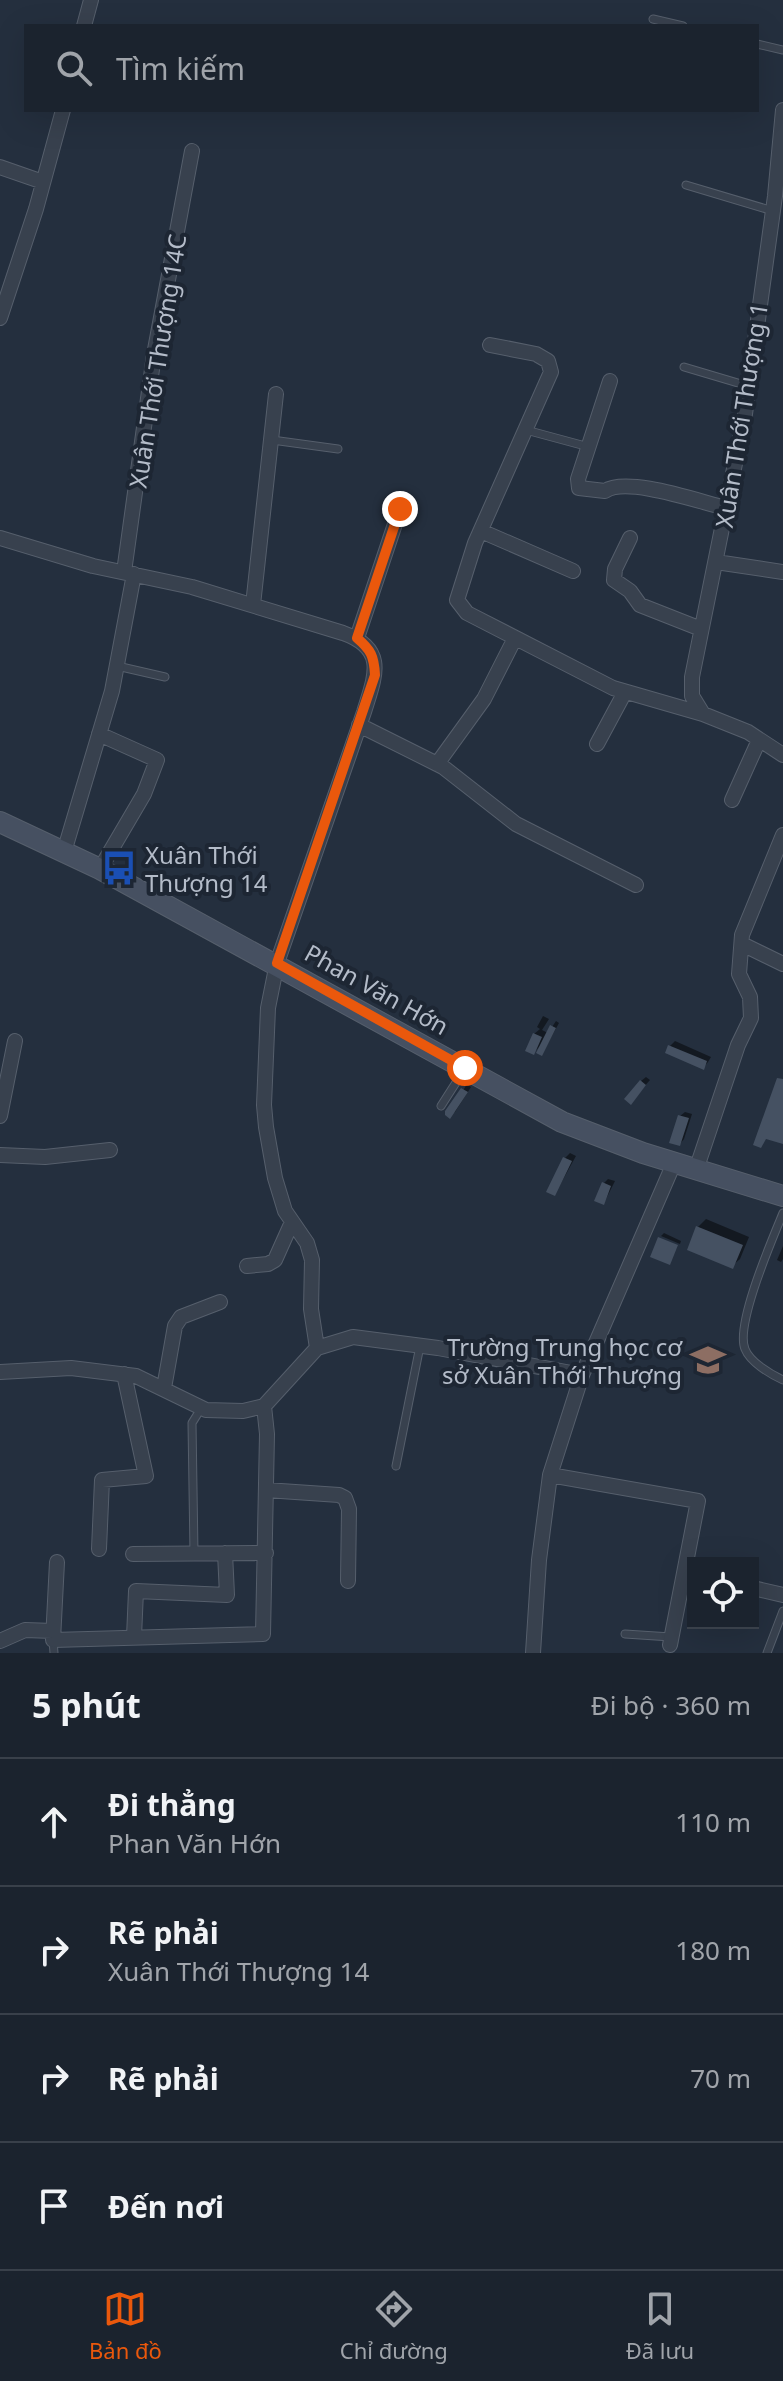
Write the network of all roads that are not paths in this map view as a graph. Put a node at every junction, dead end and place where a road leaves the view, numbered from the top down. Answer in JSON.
{"nodes":[{"id":1,"x":91,"y":0,"type":"edge"},
{"id":2,"x":653,"y":19,"type":"dead end"},
{"id":3,"x":85,"y":24,"type":"edge"},
{"id":4,"x":674,"y":24,"type":"edge"},
{"id":5,"x":759,"y":44,"type":"edge"},
{"id":6,"x":783,"y":50,"type":"edge"},
{"id":7,"x":783,"y":110,"type":"edge"},
{"id":8,"x":62,"y":112,"type":"edge"},
{"id":9,"x":781,"y":148,"type":"edge"},
{"id":10,"x":192,"y":151,"type":"dead end"},
{"id":11,"x":0,"y":167,"type":"edge"},
{"id":12,"x":43,"y":182,"type":"junction"},
{"id":13,"x":686,"y":185,"type":"dead end"},
{"id":14,"x":773,"y":211,"type":"junction"},
{"id":15,"x":0,"y":318,"type":"edge"},
{"id":16,"x":490,"y":345,"type":"dead end"},
{"id":17,"x":684,"y":367,"type":"dead end"},
{"id":18,"x":610,"y":381,"type":"dead end"},
{"id":19,"x":748,"y":386,"type":"junction"},
{"id":20,"x":276,"y":394,"type":"dead end"},
{"id":21,"x":526,"y":430,"type":"junction"},
{"id":22,"x":272,"y":440,"type":"junction"},
{"id":23,"x":589,"y":447,"type":"junction"},
{"id":24,"x":338,"y":449,"type":"dead end"},
{"id":25,"x":726,"y":508,"type":"junction"},
{"id":26,"x":400,"y":509,"type":"dead end"},
{"id":27,"x":481,"y":531,"type":"junction"},
{"id":28,"x":0,"y":538,"type":"edge"},
{"id":29,"x":630,"y":538,"type":"dead end"},
{"id":30,"x":716,"y":562,"type":"junction"},
{"id":31,"x":573,"y":571,"type":"dead end"},
{"id":32,"x":783,"y":572,"type":"edge"},
{"id":33,"x":129,"y":573,"type":"junction"},
{"id":34,"x":253,"y":605,"type":"junction"},
{"id":35,"x":701,"y":629,"type":"junction"},
{"id":36,"x":357,"y":638,"type":"junction"},
{"id":37,"x":515,"y":638,"type":"junction"},
{"id":38,"x":117,"y":666,"type":"junction"},
{"id":39,"x":165,"y":677,"type":"dead end"},
{"id":40,"x":625,"y":692,"type":"junction"},
{"id":41,"x":703,"y":714,"type":"junction"},
{"id":42,"x":359,"y":725,"type":"junction"},
{"id":43,"x":99,"y":734,"type":"junction"},
{"id":44,"x":759,"y":740,"type":"junction"},
{"id":45,"x":597,"y":744,"type":"dead end"},
{"id":46,"x":783,"y":755,"type":"edge"},
{"id":47,"x":437,"y":764,"type":"junction"},
{"id":48,"x":732,"y":800,"type":"dead end"},
{"id":49,"x":0,"y":822,"type":"edge"},
{"id":50,"x":783,"y":835,"type":"edge"},
{"id":51,"x":64,"y":852,"type":"junction"},
{"id":52,"x":100,"y":869,"type":"junction"},
{"id":53,"x":636,"y":885,"type":"dead end"},
{"id":54,"x":742,"y":944,"type":"junction"},
{"id":55,"x":277,"y":963,"type":"junction"},
{"id":56,"x":783,"y":964,"type":"edge"},
{"id":57,"x":15,"y":1041,"type":"dead end"},
{"id":58,"x":465,"y":1068,"type":"junction"},
{"id":59,"x":441,"y":1106,"type":"dead end"},
{"id":60,"x":0,"y":1116,"type":"edge"},
{"id":61,"x":110,"y":1150,"type":"dead end"},
{"id":62,"x":0,"y":1155,"type":"edge"},
{"id":63,"x":674,"y":1163,"type":"junction"},
{"id":64,"x":696,"y":1170,"type":"junction"},
{"id":65,"x":783,"y":1196,"type":"edge"},
{"id":66,"x":783,"y":1213,"type":"edge"},
{"id":67,"x":292,"y":1222,"type":"junction"},
{"id":68,"x":247,"y":1266,"type":"dead end"},
{"id":69,"x":220,"y":1302,"type":"dead end"},
{"id":70,"x":420,"y":1346,"type":"junction"},
{"id":71,"x":317,"y":1348,"type":"junction"},
{"id":72,"x":0,"y":1372,"type":"edge"},
{"id":73,"x":124,"y":1374,"type":"junction"},
{"id":74,"x":582,"y":1375,"type":"junction"},
{"id":75,"x":783,"y":1380,"type":"edge"},
{"id":76,"x":164,"y":1388,"type":"junction"},
{"id":77,"x":264,"y":1406,"type":"junction"},
{"id":78,"x":202,"y":1407,"type":"junction"},
{"id":79,"x":396,"y":1466,"type":"dead end"},
{"id":80,"x":550,"y":1475,"type":"junction"},
{"id":81,"x":266,"y":1490,"type":"junction"},
{"id":82,"x":99,"y":1549,"type":"dead end"},
{"id":83,"x":194,"y":1553,"type":"junction"},
{"id":84,"x":225,"y":1553,"type":"junction"},
{"id":85,"x":266,"y":1553,"type":"junction"},
{"id":86,"x":133,"y":1554,"type":"dead end"},
{"id":87,"x":690,"y":1557,"type":"edge"},
{"id":88,"x":57,"y":1562,"type":"dead end"},
{"id":89,"x":687,"y":1578,"type":"edge"},
{"id":90,"x":348,"y":1581,"type":"dead end"},
{"id":91,"x":759,"y":1589,"type":"edge"},
{"id":92,"x":783,"y":1595,"type":"edge"},
{"id":93,"x":783,"y":1611,"type":"edge"},
{"id":94,"x":625,"y":1634,"type":"dead end"},
{"id":95,"x":134,"y":1637,"type":"junction"},
{"id":96,"x":0,"y":1641,"type":"edge"},
{"id":97,"x":53,"y":1641,"type":"edge"},
{"id":98,"x":670,"y":1641,"type":"joint"},
{"id":99,"x":103,"y":1646,"type":"edge"},
{"id":100,"x":533,"y":1653,"type":"edge"},
{"id":101,"x":767,"y":1653,"type":"edge"}],
"edges":[{"from":1,"to":3,"type":"street"},
{"from":2,"to":4,"type":"lane"},
{"from":5,"to":6,"type":"lane"},
{"from":7,"to":9,"type":"street","name":"Xuân Thới Thượng 1"},
{"from":8,"to":12,"type":"street"},
{"from":9,"to":14,"type":"street","name":"Xuân Thới Thượng 1"},
{"from":10,"to":33,"type":"street","name":"Xuân Thới Thượng 14C"},
{"from":11,"to":12,"type":"street"},
{"from":12,"to":15,"type":"street"},
{"from":13,"to":14,"type":"lane"},
{"from":14,"to":19,"type":"street","name":"Xuân Thới Thượng 1"},
{"from":16,"to":21,"type":"street"},
{"from":17,"to":19,"type":"lane"},
{"from":18,"to":23,"type":"street"},
{"from":19,"to":25,"type":"street","name":"Xuân Thới Thượng 1"},
{"from":20,"to":22,"type":"street"},
{"from":21,"to":23,"type":"lane"},
{"from":21,"to":27,"type":"street"},
{"from":22,"to":24,"type":"lane"},
{"from":22,"to":34,"type":"street"},
{"from":23,"to":25,"type":"street"},
{"from":25,"to":30,"type":"street","name":"Xuân Thới Thượng 1"},
{"from":26,"to":36,"type":"street"},
{"from":27,"to":31,"type":"street"},
{"from":27,"to":37,"type":"street"},
{"from":28,"to":33,"type":"street"},
{"from":29,"to":35,"type":"street"},
{"from":30,"to":32,"type":"street"},
{"from":30,"to":35,"type":"street","name":"Xuân Thới Thượng 1"},
{"from":33,"to":34,"type":"street"},
{"from":33,"to":38,"type":"street","name":"Xuân Thới Thượng 14C"},
{"from":34,"to":36,"type":"street"},
{"from":35,"to":41,"type":"street","name":"Xuân Thới Thượng 1"},
{"from":36,"to":42,"type":"street"},
{"from":37,"to":40,"type":"street"},
{"from":37,"to":47,"type":"street"},
{"from":38,"to":39,"type":"lane"},
{"from":38,"to":43,"type":"street","name":"Xuân Thới Thượng 14C"},
{"from":40,"to":41,"type":"street"},
{"from":40,"to":45,"type":"street"},
{"from":41,"to":44,"type":"street"},
{"from":42,"to":47,"type":"street"},
{"from":42,"to":55,"type":"street"},
{"from":43,"to":51,"type":"street","name":"Xuân Thới Thượng 14C"},
{"from":43,"to":52,"type":"street"},
{"from":44,"to":46,"type":"street"},
{"from":44,"to":48,"type":"street"},
{"from":47,"to":53,"type":"street"},
{"from":49,"to":51,"type":"main road","name":"Phan Văn Hớn"},
{"from":50,"to":54,"type":"street"},
{"from":51,"to":52,"type":"main road","name":"Phan Văn Hớn"},
{"from":52,"to":55,"type":"main road","name":"Phan Văn Hớn"},
{"from":54,"to":56,"type":"street"},
{"from":54,"to":64,"type":"street"},
{"from":55,"to":58,"type":"main road","name":"Phan Văn Hớn"},
{"from":55,"to":67,"type":"street"},
{"from":57,"to":60,"type":"street"},
{"from":58,"to":59,"type":"lane"},
{"from":58,"to":63,"type":"main road","name":"Phan Văn Hớn"},
{"from":61,"to":62,"type":"street"},
{"from":63,"to":64,"type":"main road","name":"Phan Văn Hớn"},
{"from":63,"to":74,"type":"street"},
{"from":64,"to":65,"type":"main road","name":"Phan Văn Hớn"},
{"from":66,"to":75,"type":"lane"},
{"from":67,"to":68,"type":"street"},
{"from":67,"to":71,"type":"street"},
{"from":69,"to":76,"type":"street"},
{"from":70,"to":71,"type":"street"},
{"from":70,"to":74,"type":"street"},
{"from":70,"to":79,"type":"lane"},
{"from":71,"to":77,"type":"street"},
{"from":72,"to":73,"type":"street"},
{"from":73,"to":76,"type":"street"},
{"from":73,"to":82,"type":"street"},
{"from":74,"to":80,"type":"street"},
{"from":76,"to":78,"type":"street"},
{"from":77,"to":78,"type":"street"},
{"from":77,"to":81,"type":"street"},
{"from":78,"to":83,"type":"lane"},
{"from":80,"to":87,"type":"street"},
{"from":80,"to":100,"type":"street"},
{"from":81,"to":85,"type":"street"},
{"from":81,"to":90,"type":"street"},
{"from":83,"to":84,"type":"street"},
{"from":83,"to":86,"type":"street"},
{"from":84,"to":85,"type":"street"},
{"from":84,"to":95,"type":"street"},
{"from":85,"to":95,"type":"street"},
{"from":88,"to":97,"type":"street"},
{"from":89,"to":98,"type":"street"},
{"from":91,"to":92,"type":"street"},
{"from":93,"to":101,"type":"lane"},
{"from":94,"to":98,"type":"lane"},
{"from":95,"to":99,"type":"street"},
{"from":96,"to":97,"type":"street"},
{"from":97,"to":99,"type":"street"}]}
